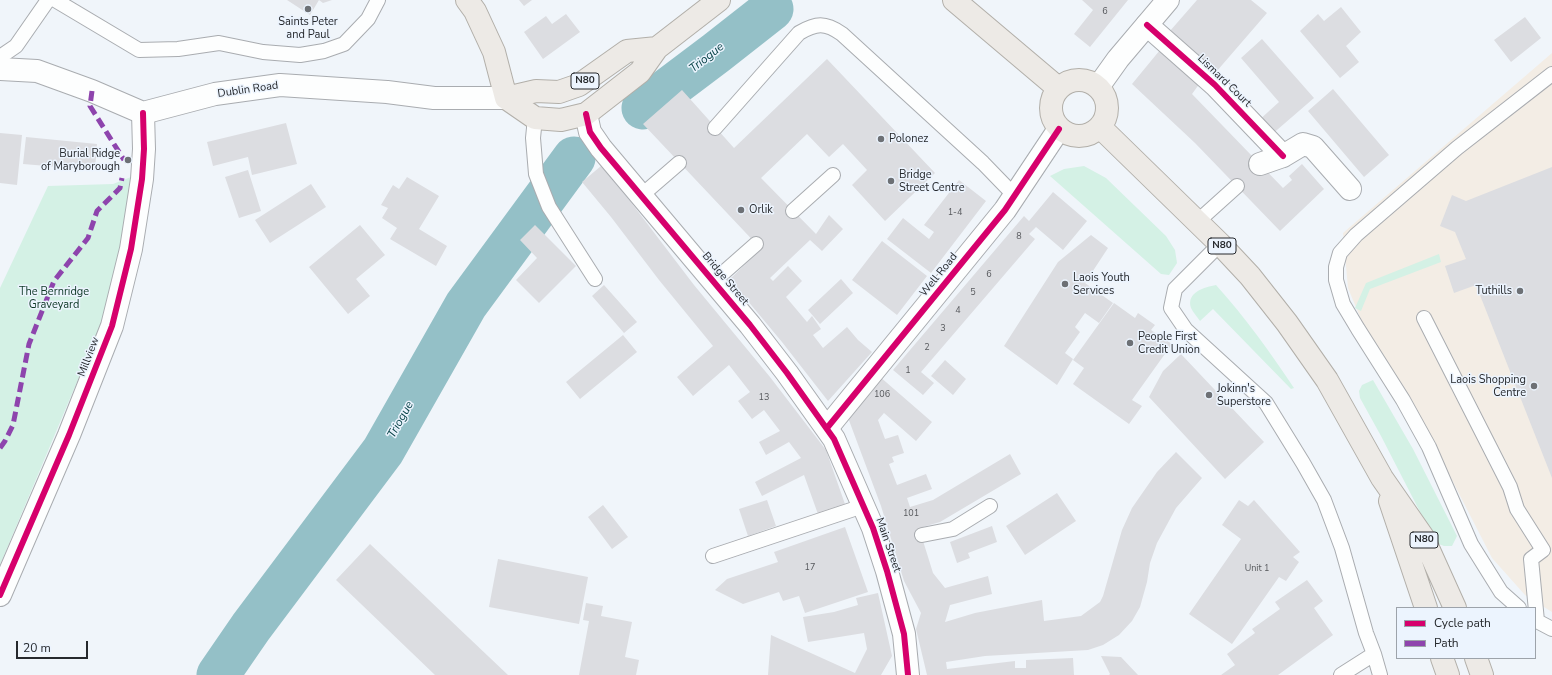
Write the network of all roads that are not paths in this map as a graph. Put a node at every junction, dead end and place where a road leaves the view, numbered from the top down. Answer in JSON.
{"nodes":[{"id":1,"x":48,"y":0,"type":"edge"},
{"id":2,"x":55,"y":0,"type":"edge"},
{"id":3,"x":378,"y":0,"type":"edge"},
{"id":4,"x":467,"y":0,"type":"edge"},
{"id":5,"x":718,"y":0,"type":"edge"},
{"id":6,"x":954,"y":0,"type":"edge"},
{"id":7,"x":1168,"y":0,"type":"edge"},
{"id":8,"x":1147,"y":25,"type":"junction"},
{"id":9,"x":657,"y":48,"type":"junction"},
{"id":10,"x":0,"y":58,"type":"edge"},
{"id":11,"x":0,"y":69,"type":"edge"},
{"id":12,"x":1552,"y":74,"type":"edge"},
{"id":13,"x":1098,"y":87,"type":"junction"},
{"id":14,"x":1058,"y":88,"type":"junction"},
{"id":15,"x":506,"y":98,"type":"junction"},
{"id":16,"x":143,"y":113,"type":"junction"},
{"id":17,"x":535,"y":118,"type":"junction"},
{"id":18,"x":1100,"y":127,"type":"junction"},
{"id":19,"x":715,"y":128,"type":"dead end"},
{"id":20,"x":1059,"y":129,"type":"junction"},
{"id":21,"x":592,"y":131,"type":"junction"},
{"id":22,"x":1283,"y":156,"type":"junction"},
{"id":23,"x":679,"y":163,"type":"dead end"},
{"id":24,"x":1260,"y":164,"type":"dead end"},
{"id":25,"x":833,"y":175,"type":"dead end"},
{"id":26,"x":1237,"y":186,"type":"dead end"},
{"id":27,"x":1350,"y":189,"type":"dead end"},
{"id":28,"x":642,"y":195,"type":"junction"},
{"id":29,"x":1010,"y":203,"type":"junction"},
{"id":30,"x":793,"y":211,"type":"dead end"},
{"id":31,"x":1197,"y":222,"type":"junction"},
{"id":32,"x":756,"y":244,"type":"dead end"},
{"id":33,"x":1220,"y":244,"type":"junction"},
{"id":34,"x":595,"y":279,"type":"dead end"},
{"id":35,"x":714,"y":281,"type":"junction"},
{"id":36,"x":1424,"y":318,"type":"dead end"},
{"id":37,"x":827,"y":428,"type":"junction"},
{"id":38,"x":1382,"y":478,"type":"junction"},
{"id":39,"x":863,"y":506,"type":"junction"},
{"id":40,"x":990,"y":506,"type":"dead end"},
{"id":41,"x":922,"y":535,"type":"dead end"},
{"id":42,"x":713,"y":556,"type":"dead end"},
{"id":43,"x":0,"y":595,"type":"edge"},
{"id":44,"x":1426,"y":607,"type":"edge"},
{"id":45,"x":1456,"y":607,"type":"edge"},
{"id":46,"x":1518,"y":607,"type":"edge"},
{"id":47,"x":1535,"y":607,"type":"edge"},
{"id":48,"x":1536,"y":620,"type":"edge"},
{"id":49,"x":1552,"y":629,"type":"edge"},
{"id":50,"x":1374,"y":654,"type":"junction"},
{"id":51,"x":1442,"y":659,"type":"edge"},
{"id":52,"x":1476,"y":659,"type":"edge"},
{"id":53,"x":908,"y":675,"type":"edge"},
{"id":54,"x":1341,"y":675,"type":"edge"},
{"id":55,"x":1380,"y":675,"type":"edge"},
{"id":56,"x":1448,"y":675,"type":"edge"},
{"id":57,"x":1482,"y":675,"type":"edge"}],
"edges":[{"from":1,"to":10,"type":"lane"},
{"from":2,"to":3,"type":"lane"},
{"from":4,"to":15,"type":"main road"},
{"from":5,"to":9,"type":"main road","number":"N80"},
{"from":6,"to":14,"type":"main road"},
{"from":7,"to":8,"type":"street"},
{"from":8,"to":13,"type":"street"},
{"from":8,"to":22,"type":"street","name":"Lismard Court"},
{"from":9,"to":15,"type":"main road","number":"N80"},
{"from":9,"to":21,"type":"main road","number":"N80"},
{"from":11,"to":16,"type":"street"},
{"from":12,"to":46,"type":"lane"},
{"from":13,"to":14,"type":"main road"},
{"from":13,"to":18,"type":"main road"},
{"from":14,"to":20,"type":"main road"},
{"from":15,"to":16,"type":"street","name":"Dublin Road"},
{"from":15,"to":17,"type":"main road"},
{"from":16,"to":43,"type":"street","name":"Millview"},
{"from":17,"to":21,"type":"main road","number":"N80"},
{"from":17,"to":34,"type":"lane"},
{"from":18,"to":20,"type":"main road"},
{"from":18,"to":31,"type":"main road","number":"N80"},
{"from":19,"to":29,"type":"lane"},
{"from":20,"to":29,"type":"street","name":"Well Road"},
{"from":21,"to":28,"type":"street","name":"Bridge Street"},
{"from":22,"to":24,"type":"street"},
{"from":22,"to":27,"type":"street"},
{"from":23,"to":28,"type":"lane"},
{"from":25,"to":30,"type":"lane"},
{"from":26,"to":31,"type":"lane"},
{"from":28,"to":35,"type":"street","name":"Bridge Street"},
{"from":29,"to":37,"type":"street","name":"Well Road"},
{"from":31,"to":33,"type":"main road","number":"N80"},
{"from":32,"to":35,"type":"lane"},
{"from":33,"to":38,"type":"main road","number":"N80"},
{"from":33,"to":50,"type":"lane"},
{"from":35,"to":37,"type":"street","name":"Bridge Street"},
{"from":36,"to":47,"type":"lane"},
{"from":37,"to":39,"type":"street","name":"Main Street"},
{"from":38,"to":44,"type":"main road","number":"N80"},
{"from":38,"to":45,"type":"main road","number":"N80"},
{"from":39,"to":42,"type":"lane"},
{"from":39,"to":53,"type":"street","name":"Main Street"},
{"from":40,"to":41,"type":"lane"},
{"from":48,"to":49,"type":"lane"},
{"from":50,"to":54,"type":"lane"},
{"from":50,"to":55,"type":"lane"},
{"from":51,"to":56,"type":"main road"},
{"from":52,"to":57,"type":"main road"}]}
